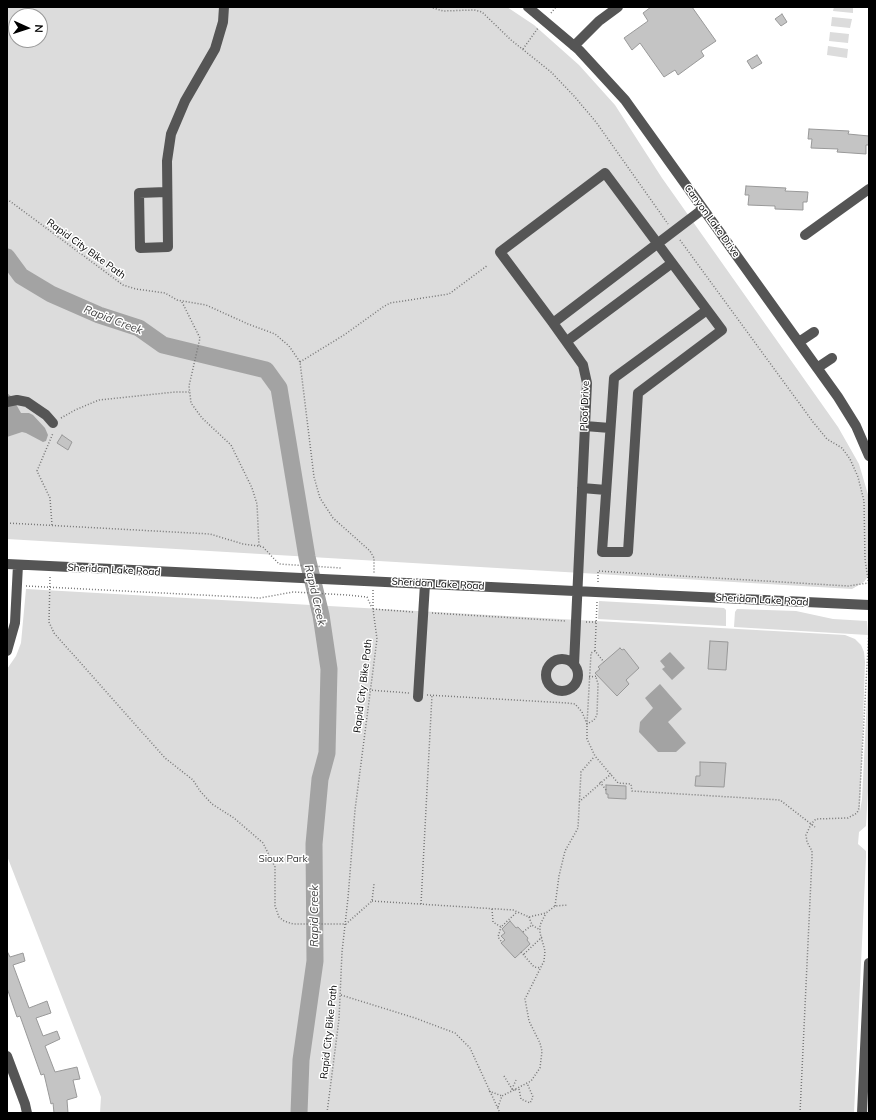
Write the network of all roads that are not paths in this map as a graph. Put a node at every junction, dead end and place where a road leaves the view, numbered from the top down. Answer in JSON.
{"nodes":[{"id":1,"x":224,"y":7,"type":"edge"},
{"id":2,"x":528,"y":7,"type":"edge"},
{"id":3,"x":618,"y":7,"type":"edge"},
{"id":4,"x":574,"y":46,"type":"junction"},
{"id":5,"x":869,"y":189,"type":"edge"},
{"id":6,"x":166,"y":192,"type":"junction"},
{"id":7,"x":703,"y":209,"type":"junction"},
{"id":8,"x":805,"y":235,"type":"dead end"},
{"id":9,"x":657,"y":244,"type":"junction"},
{"id":10,"x":672,"y":263,"type":"junction"},
{"id":11,"x":706,"y":310,"type":"junction"},
{"id":12,"x":553,"y":323,"type":"junction"},
{"id":13,"x":814,"y":332,"type":"dead end"},
{"id":14,"x":567,"y":341,"type":"junction"},
{"id":15,"x":799,"y":342,"type":"junction"},
{"id":16,"x":832,"y":358,"type":"dead end"},
{"id":17,"x":817,"y":368,"type":"junction"},
{"id":18,"x":11,"y":401,"type":"edge"},
{"id":19,"x":53,"y":423,"type":"road end"},
{"id":20,"x":585,"y":426,"type":"junction"},
{"id":21,"x":610,"y":428,"type":"junction"},
{"id":22,"x":869,"y":456,"type":"edge"},
{"id":23,"x":582,"y":488,"type":"junction"},
{"id":24,"x":606,"y":490,"type":"junction"},
{"id":25,"x":7,"y":564,"type":"edge"},
{"id":26,"x":18,"y":565,"type":"junction"},
{"id":27,"x":424,"y":584,"type":"junction"},
{"id":28,"x":576,"y":591,"type":"junction"},
{"id":29,"x":869,"y":605,"type":"edge"},
{"id":30,"x":7,"y":651,"type":"edge"},
{"id":31,"x":574,"y":665,"type":"dead end"},
{"id":32,"x":418,"y":696,"type":"road end"},
{"id":33,"x":869,"y":962,"type":"edge"},
{"id":34,"x":868,"y":1012,"type":"edge"},
{"id":35,"x":8,"y":1063,"type":"edge"},
{"id":36,"x":866,"y":1072,"type":"edge"},
{"id":37,"x":27,"y":1113,"type":"edge"},
{"id":38,"x":862,"y":1113,"type":"edge"}],
"edges":[{"from":1,"to":6,"type":"street"},
{"from":2,"to":4,"type":"street","name":"Canyon Lake Drive"},
{"from":3,"to":4,"type":"street"},
{"from":4,"to":7,"type":"street","name":"Canyon Lake Drive"},
{"from":5,"to":8,"type":"street"},
{"from":6,"to":6,"type":"street"},
{"from":7,"to":9,"type":"street"},
{"from":7,"to":15,"type":"street","name":"Canyon Lake Drive"},
{"from":9,"to":10,"type":"street"},
{"from":9,"to":12,"type":"street"},
{"from":9,"to":12,"type":"street","name":"Ploof Drive"},
{"from":10,"to":11,"type":"street"},
{"from":10,"to":14,"type":"street"},
{"from":11,"to":21,"type":"street"},
{"from":11,"to":24,"type":"street"},
{"from":12,"to":14,"type":"street","name":"Ploof Drive"},
{"from":13,"to":15,"type":"street"},
{"from":14,"to":20,"type":"street","name":"Ploof Drive"},
{"from":15,"to":17,"type":"street","name":"Canyon Lake Drive"},
{"from":16,"to":17,"type":"street"},
{"from":17,"to":22,"type":"street","name":"Canyon Lake Drive"},
{"from":18,"to":19,"type":"street"},
{"from":20,"to":21,"type":"street"},
{"from":20,"to":23,"type":"street","name":"Ploof Drive"},
{"from":21,"to":24,"type":"street"},
{"from":23,"to":24,"type":"street"},
{"from":23,"to":28,"type":"street","name":"Ploof Drive"},
{"from":25,"to":26,"type":"street","name":"Sheridan Lake Road"},
{"from":26,"to":27,"type":"street","name":"Sheridan Lake Road"},
{"from":26,"to":30,"type":"street"},
{"from":27,"to":28,"type":"street","name":"Sheridan Lake Road"},
{"from":27,"to":32,"type":"street"},
{"from":28,"to":29,"type":"street","name":"Sheridan Lake Road"},
{"from":28,"to":31,"type":"street","name":"Ploof Drive"},
{"from":33,"to":34,"type":"street"},
{"from":34,"to":36,"type":"street"},
{"from":35,"to":37,"type":"street"},
{"from":36,"to":38,"type":"street"}]}
